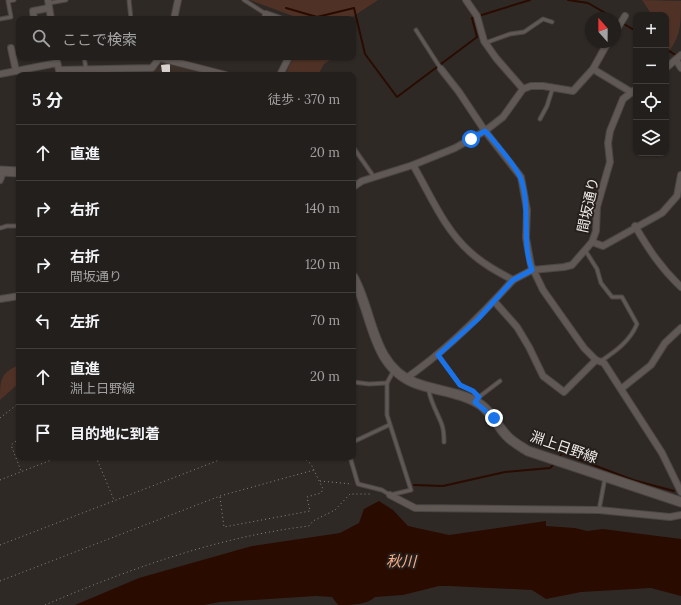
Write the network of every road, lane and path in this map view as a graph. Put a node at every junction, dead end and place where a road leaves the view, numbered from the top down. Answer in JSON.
{"nodes":[{"id":1,"x":14,"y":0,"type":"edge"},
{"id":2,"x":66,"y":0,"type":"edge"},
{"id":3,"x":129,"y":0,"type":"edge"},
{"id":4,"x":178,"y":0,"type":"edge"},
{"id":5,"x":244,"y":0,"type":"edge"},
{"id":6,"x":466,"y":0,"type":"edge"},
{"id":7,"x":49,"y":4,"type":"edge"},
{"id":8,"x":34,"y":16,"type":"edge"},
{"id":9,"x":51,"y":16,"type":"edge"},
{"id":10,"x":131,"y":16,"type":"edge"},
{"id":11,"x":175,"y":16,"type":"edge"},
{"id":12,"x":264,"y":16,"type":"edge"},
{"id":13,"x":0,"y":19,"type":"edge"},
{"id":14,"x":552,"y":22,"type":"dead end"},
{"id":15,"x":416,"y":30,"type":"dead end"},
{"id":16,"x":486,"y":43,"type":"junction"},
{"id":17,"x":12,"y":48,"type":"dead end"},
{"id":18,"x":605,"y":48,"type":"edge"},
{"id":19,"x":681,"y":55,"type":"edge"},
{"id":20,"x":57,"y":60,"type":"edge"},
{"id":21,"x":84,"y":60,"type":"edge"},
{"id":22,"x":158,"y":60,"type":"edge"},
{"id":23,"x":168,"y":60,"type":"edge"},
{"id":24,"x":288,"y":60,"type":"edge"},
{"id":25,"x":676,"y":60,"type":"junction"},
{"id":26,"x":669,"y":66,"type":"edge"},
{"id":27,"x":439,"y":67,"type":"joint"},
{"id":28,"x":681,"y":68,"type":"edge"},
{"id":29,"x":593,"y":70,"type":"junction"},
{"id":30,"x":16,"y":71,"type":"junction"},
{"id":31,"x":86,"y":71,"type":"junction"},
{"id":32,"x":60,"y":72,"type":"edge"},
{"id":33,"x":73,"y":72,"type":"edge"},
{"id":34,"x":214,"y":72,"type":"edge"},
{"id":35,"x":282,"y":72,"type":"edge"},
{"id":36,"x":0,"y":74,"type":"edge"},
{"id":37,"x":553,"y":87,"type":"junction"},
{"id":38,"x":523,"y":89,"type":"junction"},
{"id":39,"x":633,"y":90,"type":"edge"},
{"id":40,"x":540,"y":119,"type":"dead end"},
{"id":41,"x":485,"y":131,"type":"junction"},
{"id":42,"x":356,"y":150,"type":"edge"},
{"id":43,"x":413,"y":165,"type":"junction"},
{"id":44,"x":16,"y":172,"type":"edge"},
{"id":45,"x":1,"y":174,"type":"edge"},
{"id":46,"x":681,"y":175,"type":"edge"},
{"id":47,"x":374,"y":177,"type":"junction"},
{"id":48,"x":356,"y":186,"type":"edge"},
{"id":49,"x":679,"y":196,"type":"edge"},
{"id":50,"x":16,"y":226,"type":"edge"},
{"id":51,"x":636,"y":226,"type":"junction"},
{"id":52,"x":0,"y":228,"type":"edge"},
{"id":53,"x":592,"y":242,"type":"junction"},
{"id":54,"x":585,"y":250,"type":"junction"},
{"id":55,"x":532,"y":270,"type":"junction"},
{"id":56,"x":513,"y":280,"type":"junction"},
{"id":57,"x":356,"y":284,"type":"edge"},
{"id":58,"x":681,"y":288,"type":"edge"},
{"id":59,"x":16,"y":296,"type":"edge"},
{"id":60,"x":0,"y":299,"type":"edge"},
{"id":61,"x":494,"y":301,"type":"junction"},
{"id":62,"x":681,"y":328,"type":"edge"},
{"id":63,"x":438,"y":355,"type":"junction"},
{"id":64,"x":599,"y":361,"type":"junction"},
{"id":65,"x":394,"y":370,"type":"junction"},
{"id":66,"x":405,"y":378,"type":"junction"},
{"id":67,"x":500,"y":381,"type":"dead end"},
{"id":68,"x":356,"y":382,"type":"edge"},
{"id":69,"x":387,"y":383,"type":"junction"},
{"id":70,"x":430,"y":388,"type":"junction"},
{"id":71,"x":621,"y":390,"type":"junction"},
{"id":72,"x":477,"y":399,"type":"junction"},
{"id":73,"x":16,"y":405,"type":"edge"},
{"id":74,"x":0,"y":418,"type":"edge"},
{"id":75,"x":390,"y":425,"type":"junction"},
{"id":76,"x":16,"y":441,"type":"edge"},
{"id":77,"x":356,"y":441,"type":"edge"},
{"id":78,"x":444,"y":442,"type":"dead end"},
{"id":79,"x":16,"y":458,"type":"edge"},
{"id":80,"x":17,"y":460,"type":"edge"},
{"id":81,"x":51,"y":460,"type":"edge"},
{"id":82,"x":97,"y":460,"type":"edge"},
{"id":83,"x":219,"y":460,"type":"edge"},
{"id":84,"x":308,"y":460,"type":"edge"},
{"id":85,"x":351,"y":460,"type":"edge"},
{"id":86,"x":314,"y":470,"type":"junction"},
{"id":87,"x":21,"y":472,"type":"junction"},
{"id":88,"x":605,"y":476,"type":"junction"},
{"id":89,"x":0,"y":480,"type":"edge"},
{"id":90,"x":319,"y":481,"type":"junction"},
{"id":91,"x":358,"y":484,"type":"junction"},
{"id":92,"x":380,"y":490,"type":"junction"},
{"id":93,"x":681,"y":492,"type":"edge"},
{"id":94,"x":390,"y":494,"type":"junction"},
{"id":95,"x":220,"y":496,"type":"junction"},
{"id":96,"x":114,"y":501,"type":"junction"},
{"id":97,"x":681,"y":502,"type":"edge"},
{"id":98,"x":599,"y":510,"type":"junction"},
{"id":99,"x":681,"y":515,"type":"edge"},
{"id":100,"x":0,"y":545,"type":"edge"},
{"id":101,"x":0,"y":581,"type":"edge"},
{"id":102,"x":45,"y":605,"type":"edge"}],
"edges":[{"from":1,"to":13,"type":"lane"},
{"from":2,"to":7,"type":"lane"},
{"from":3,"to":10,"type":"lane"},
{"from":4,"to":11,"type":"street"},
{"from":5,"to":12,"type":"lane"},
{"from":6,"to":16,"type":"street"},
{"from":7,"to":8,"type":"street"},
{"from":7,"to":9,"type":"street"},
{"from":14,"to":16,"type":"lane"},
{"from":15,"to":27,"type":"lane"},
{"from":16,"to":38,"type":"street"},
{"from":17,"to":30,"type":"street"},
{"from":18,"to":29,"type":"street"},
{"from":19,"to":25,"type":"street"},
{"from":20,"to":30,"type":"street"},
{"from":20,"to":32,"type":"street"},
{"from":21,"to":31,"type":"lane"},
{"from":22,"to":31,"type":"street"},
{"from":23,"to":34,"type":"street"},
{"from":24,"to":35,"type":"street"},
{"from":25,"to":26,"type":"street"},
{"from":25,"to":28,"type":"street"},
{"from":27,"to":41,"type":"street"},
{"from":29,"to":37,"type":"street"},
{"from":29,"to":39,"type":"street"},
{"from":30,"to":36,"type":"street"},
{"from":31,"to":33,"type":"street"},
{"from":37,"to":38,"type":"street"},
{"from":37,"to":40,"type":"lane"},
{"from":38,"to":41,"type":"street"},
{"from":39,"to":53,"type":"street","name":"間坂通り"},
{"from":41,"to":43,"type":"street"},
{"from":41,"to":55,"type":"street"},
{"from":42,"to":47,"type":"lane"},
{"from":43,"to":47,"type":"street"},
{"from":43,"to":56,"type":"street"},
{"from":44,"to":45,"type":"main road"},
{"from":46,"to":49,"type":"street"},
{"from":47,"to":48,"type":"street"},
{"from":49,"to":51,"type":"street"},
{"from":50,"to":52,"type":"lane"},
{"from":51,"to":53,"type":"street"},
{"from":51,"to":58,"type":"street"},
{"from":53,"to":54,"type":"street","name":"間坂通り"},
{"from":54,"to":55,"type":"street","name":"間坂通り"},
{"from":54,"to":64,"type":"lane"},
{"from":55,"to":56,"type":"street","name":"間坂通り"},
{"from":55,"to":64,"type":"street"},
{"from":56,"to":61,"type":"street","name":"間坂通り"},
{"from":57,"to":65,"type":"main road","name":"淵上日野線"},
{"from":59,"to":60,"type":"street"},
{"from":61,"to":63,"type":"street","name":"間坂通り"},
{"from":61,"to":64,"type":"street"},
{"from":62,"to":71,"type":"street"},
{"from":63,"to":66,"type":"street","name":"間坂通り"},
{"from":63,"to":72,"type":"lane"},
{"from":64,"to":71,"type":"street"},
{"from":65,"to":66,"type":"main road","name":"淵上日野線"},
{"from":65,"to":69,"type":"lane"},
{"from":66,"to":70,"type":"main road","name":"淵上日野線"},
{"from":67,"to":72,"type":"lane"},
{"from":68,"to":69,"type":"lane"},
{"from":69,"to":75,"type":"lane"},
{"from":70,"to":72,"type":"main road","name":"淵上日野線"},
{"from":70,"to":78,"type":"lane"},
{"from":71,"to":93,"type":"street"},
{"from":72,"to":88,"type":"main road","name":"淵上日野線"},
{"from":73,"to":74,"type":"path"},
{"from":75,"to":77,"type":"lane"},
{"from":75,"to":94,"type":"lane"},
{"from":76,"to":79,"type":"path"},
{"from":80,"to":87,"type":"path"},
{"from":81,"to":87,"type":"path"},
{"from":82,"to":96,"type":"path"},
{"from":83,"to":96,"type":"path"},
{"from":84,"to":86,"type":"path"},
{"from":85,"to":91,"type":"lane"},
{"from":86,"to":90,"type":"path"},
{"from":86,"to":95,"type":"path"},
{"from":87,"to":89,"type":"path"},
{"from":88,"to":97,"type":"main road","name":"淵上日野線"},
{"from":88,"to":98,"type":"lane"},
{"from":90,"to":91,"type":"path"},
{"from":90,"to":95,"type":"path"},
{"from":91,"to":92,"type":"lane"},
{"from":92,"to":94,"type":"lane"},
{"from":92,"to":102,"type":"path"},
{"from":94,"to":98,"type":"street"},
{"from":95,"to":101,"type":"path"},
{"from":96,"to":100,"type":"path"},
{"from":98,"to":99,"type":"street"}]}
